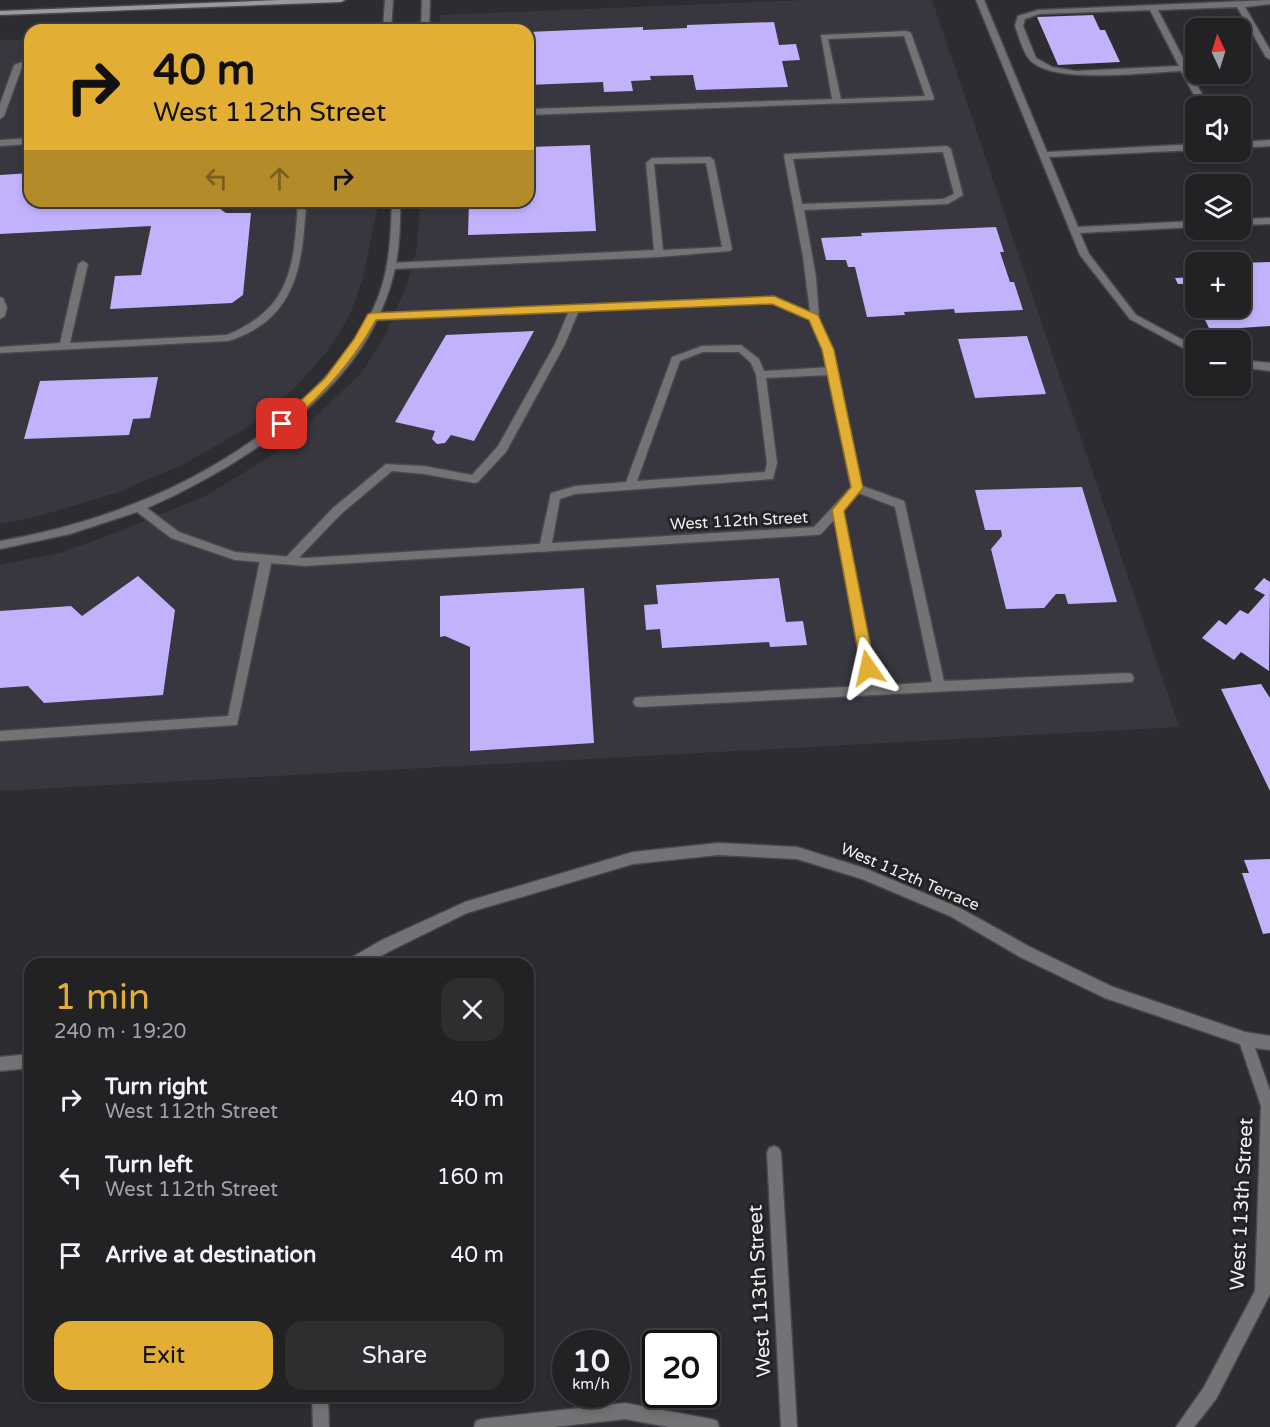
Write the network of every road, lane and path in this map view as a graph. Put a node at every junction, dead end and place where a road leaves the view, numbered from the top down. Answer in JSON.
{"nodes":[{"id":1,"x":140,"y":0,"type":"edge"},
{"id":2,"x":340,"y":0,"type":"edge"},
{"id":3,"x":389,"y":0,"type":"edge"},
{"id":4,"x":426,"y":0,"type":"edge"},
{"id":5,"x":980,"y":0,"type":"edge"},
{"id":6,"x":1270,"y":2,"type":"edge"},
{"id":7,"x":1240,"y":5,"type":"junction"},
{"id":8,"x":121,"y":8,"type":"junction"},
{"id":9,"x":1153,"y":9,"type":"junction"},
{"id":10,"x":0,"y":13,"type":"edge"},
{"id":11,"x":387,"y":24,"type":"edge"},
{"id":12,"x":425,"y":24,"type":"edge"},
{"id":13,"x":1270,"y":57,"type":"edge"},
{"id":14,"x":24,"y":63,"type":"edge"},
{"id":15,"x":1184,"y":68,"type":"junction"},
{"id":16,"x":1199,"y":96,"type":"edge"},
{"id":17,"x":837,"y":101,"type":"junction"},
{"id":18,"x":534,"y":112,"type":"edge"},
{"id":19,"x":0,"y":116,"type":"edge"},
{"id":20,"x":24,"y":141,"type":"edge"},
{"id":21,"x":0,"y":143,"type":"edge"},
{"id":22,"x":1270,"y":143,"type":"edge"},
{"id":23,"x":1251,"y":144,"type":"edge"},
{"id":24,"x":1185,"y":148,"type":"edge"},
{"id":25,"x":1044,"y":155,"type":"junction"},
{"id":26,"x":302,"y":207,"type":"edge"},
{"id":27,"x":396,"y":207,"type":"edge"},
{"id":28,"x":798,"y":207,"type":"junction"},
{"id":29,"x":1270,"y":221,"type":"edge"},
{"id":30,"x":1251,"y":222,"type":"edge"},
{"id":31,"x":1185,"y":225,"type":"edge"},
{"id":32,"x":1076,"y":230,"type":"junction"},
{"id":33,"x":659,"y":254,"type":"junction"},
{"id":34,"x":83,"y":264,"type":"dead end"},
{"id":35,"x":392,"y":266,"type":"junction"},
{"id":36,"x":0,"y":300,"type":"edge"},
{"id":37,"x":575,"y":308,"type":"junction"},
{"id":38,"x":0,"y":316,"type":"edge"},
{"id":39,"x":372,"y":317,"type":"junction"},
{"id":40,"x":814,"y":318,"type":"junction"},
{"id":41,"x":64,"y":346,"type":"junction"},
{"id":42,"x":1185,"y":346,"type":"edge"},
{"id":43,"x":0,"y":350,"type":"edge"},
{"id":44,"x":1251,"y":364,"type":"edge"},
{"id":45,"x":1270,"y":367,"type":"edge"},
{"id":46,"x":832,"y":371,"type":"junction"},
{"id":47,"x":761,"y":375,"type":"junction"},
{"id":48,"x":630,"y":486,"type":"junction"},
{"id":49,"x":857,"y":488,"type":"junction"},
{"id":50,"x":138,"y":507,"type":"junction"},
{"id":51,"x":838,"y":510,"type":"junction"},
{"id":52,"x":0,"y":545,"type":"edge"},
{"id":53,"x":545,"y":548,"type":"junction"},
{"id":54,"x":266,"y":560,"type":"junction"},
{"id":55,"x":289,"y":561,"type":"junction"},
{"id":56,"x":1128,"y":678,"type":"dead end"},
{"id":57,"x":939,"y":687,"type":"junction"},
{"id":58,"x":872,"y":691,"type":"junction"},
{"id":59,"x":639,"y":702,"type":"dead end"},
{"id":60,"x":0,"y":736,"type":"edge"},
{"id":61,"x":364,"y":958,"type":"edge"},
{"id":62,"x":1245,"y":1039,"type":"junction"},
{"id":63,"x":1270,"y":1043,"type":"edge"},
{"id":64,"x":24,"y":1062,"type":"edge"},
{"id":65,"x":0,"y":1064,"type":"edge"},
{"id":66,"x":774,"y":1153,"type":"dead end"},
{"id":67,"x":320,"y":1402,"type":"edge"},
{"id":68,"x":321,"y":1427,"type":"edge"},
{"id":69,"x":482,"y":1427,"type":"edge"},
{"id":70,"x":711,"y":1427,"type":"edge"},
{"id":71,"x":789,"y":1427,"type":"edge"},
{"id":72,"x":1184,"y":1427,"type":"edge"}],
"edges":[{"from":1,"to":8,"type":"main road"},
{"from":2,"to":8,"type":"main road"},
{"from":3,"to":11,"type":"street"},
{"from":4,"to":12,"type":"street"},
{"from":5,"to":25,"type":"street"},
{"from":6,"to":7,"type":"street"},
{"from":7,"to":9,"type":"street"},
{"from":7,"to":13,"type":"street"},
{"from":8,"to":10,"type":"main road"},
{"from":9,"to":15,"type":"street"},
{"from":9,"to":15,"type":"street"},
{"from":14,"to":19,"type":"street"},
{"from":15,"to":16,"type":"street"},
{"from":17,"to":17,"type":"street"},
{"from":17,"to":18,"type":"street"},
{"from":20,"to":21,"type":"street"},
{"from":22,"to":23,"type":"street"},
{"from":24,"to":25,"type":"street"},
{"from":25,"to":32,"type":"street"},
{"from":26,"to":41,"type":"street"},
{"from":27,"to":35,"type":"street"},
{"from":28,"to":28,"type":"street"},
{"from":28,"to":40,"type":"street"},
{"from":29,"to":30,"type":"street"},
{"from":31,"to":32,"type":"street"},
{"from":32,"to":42,"type":"street"},
{"from":33,"to":33,"type":"street"},
{"from":33,"to":35,"type":"street"},
{"from":34,"to":41,"type":"street"},
{"from":35,"to":39,"type":"street"},
{"from":36,"to":38,"type":"street"},
{"from":37,"to":39,"type":"street"},
{"from":37,"to":40,"type":"street"},
{"from":37,"to":55,"type":"street"},
{"from":39,"to":50,"type":"street"},
{"from":40,"to":46,"type":"street"},
{"from":41,"to":43,"type":"street"},
{"from":44,"to":45,"type":"street"},
{"from":46,"to":47,"type":"street"},
{"from":46,"to":49,"type":"street"},
{"from":47,"to":48,"type":"street"},
{"from":47,"to":48,"type":"street"},
{"from":48,"to":53,"type":"street"},
{"from":49,"to":51,"type":"street","name":"West 112th Street"},
{"from":49,"to":57,"type":"street"},
{"from":50,"to":52,"type":"street"},
{"from":50,"to":54,"type":"street","name":"West 112th Street"},
{"from":51,"to":53,"type":"street","name":"West 112th Street"},
{"from":51,"to":58,"type":"street"},
{"from":53,"to":55,"type":"street","name":"West 112th Street"},
{"from":54,"to":55,"type":"street","name":"West 112th Street"},
{"from":54,"to":60,"type":"street"},
{"from":56,"to":57,"type":"street"},
{"from":57,"to":58,"type":"street"},
{"from":58,"to":59,"type":"street"},
{"from":61,"to":62,"type":"street","name":"West 112th Terrace"},
{"from":62,"to":63,"type":"street","name":"West 112th Terrace"},
{"from":62,"to":72,"type":"street","name":"West 113th Street"},
{"from":64,"to":65,"type":"street"},
{"from":66,"to":71,"type":"street","name":"West 113th Street"},
{"from":67,"to":68,"type":"street"},
{"from":69,"to":70,"type":"street"}]}
